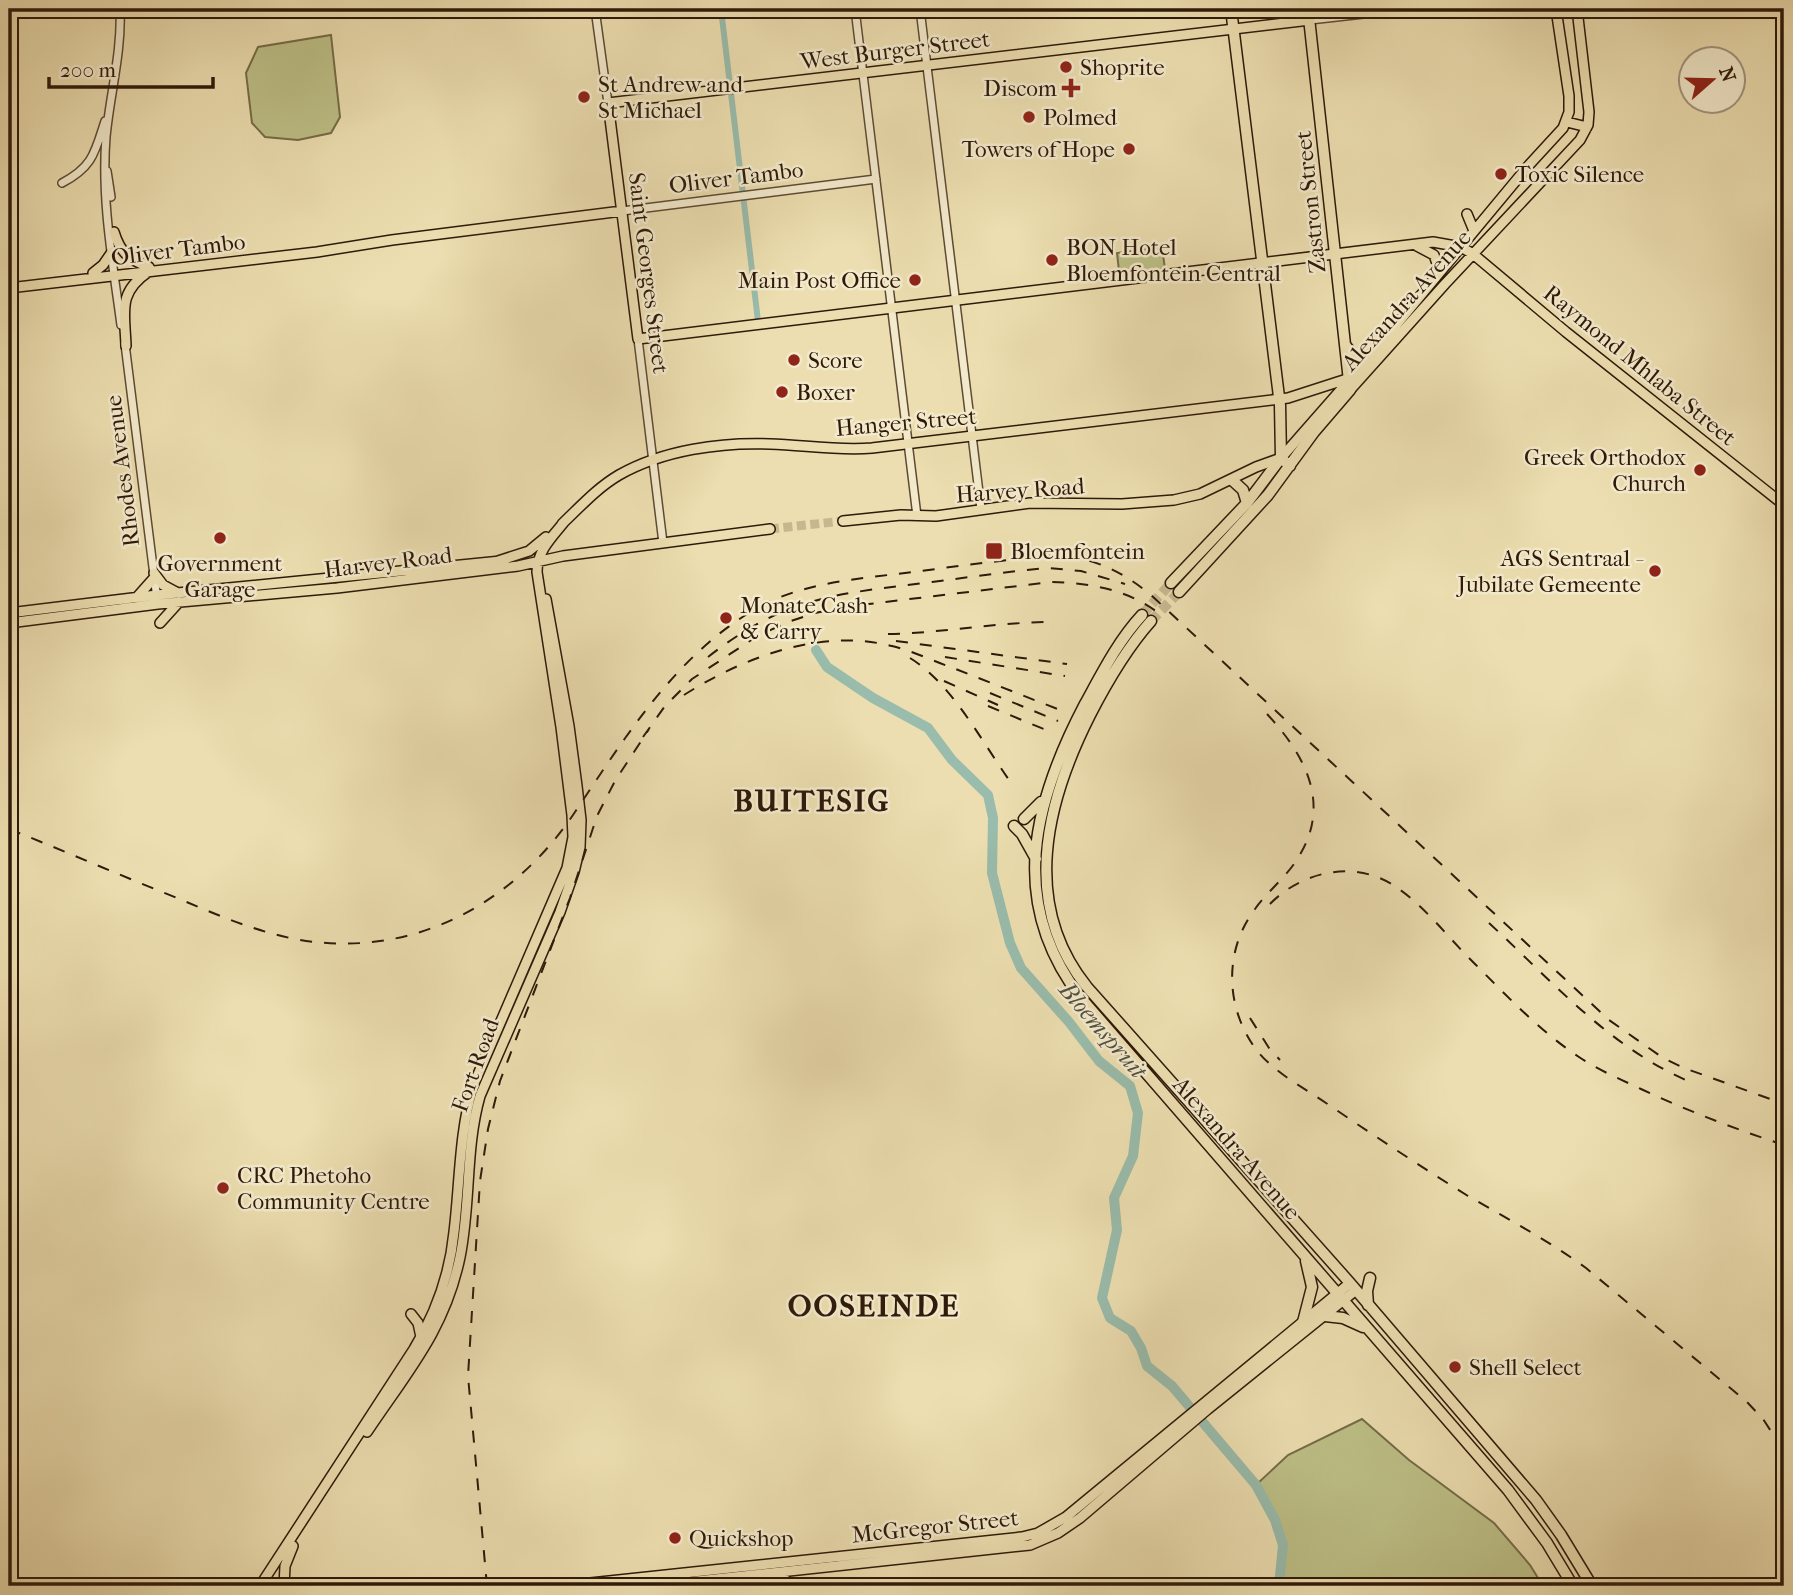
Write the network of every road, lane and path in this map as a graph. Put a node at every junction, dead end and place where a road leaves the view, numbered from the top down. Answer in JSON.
{"nodes":[{"id":1,"x":120,"y":9,"type":"edge"},
{"id":2,"x":595,"y":9,"type":"edge"},
{"id":3,"x":855,"y":9,"type":"edge"},
{"id":4,"x":920,"y":9,"type":"edge"},
{"id":5,"x":1231,"y":9,"type":"edge"},
{"id":6,"x":1308,"y":9,"type":"edge"},
{"id":7,"x":1408,"y":9,"type":"edge"},
{"id":8,"x":1556,"y":9,"type":"edge"},
{"id":9,"x":1577,"y":9,"type":"edge"},
{"id":10,"x":1310,"y":20,"type":"junction"},
{"id":11,"x":1233,"y":29,"type":"junction"},
{"id":12,"x":928,"y":66,"type":"junction"},
{"id":13,"x":863,"y":74,"type":"junction"},
{"id":14,"x":111,"y":99,"type":"junction"},
{"id":15,"x":608,"y":103,"type":"junction"},
{"id":16,"x":1567,"y":122,"type":"junction"},
{"id":17,"x":1587,"y":127,"type":"junction"},
{"id":18,"x":106,"y":168,"type":"junction"},
{"id":19,"x":876,"y":179,"type":"junction"},
{"id":20,"x":62,"y":183,"type":"dead end"},
{"id":21,"x":622,"y":211,"type":"junction"},
{"id":22,"x":1466,"y":214,"type":"dead end"},
{"id":23,"x":1474,"y":231,"type":"junction"},
{"id":24,"x":114,"y":232,"type":"junction"},
{"id":25,"x":1412,"y":245,"type":"junction"},
{"id":26,"x":1461,"y":247,"type":"junction"},
{"id":27,"x":112,"y":252,"type":"junction"},
{"id":28,"x":1335,"y":254,"type":"junction"},
{"id":29,"x":1473,"y":254,"type":"junction"},
{"id":30,"x":1262,"y":264,"type":"junction"},
{"id":31,"x":149,"y":269,"type":"junction"},
{"id":32,"x":1440,"y":272,"type":"junction"},
{"id":33,"x":93,"y":273,"type":"junction"},
{"id":34,"x":116,"y":273,"type":"junction"},
{"id":35,"x":9,"y":286,"type":"edge"},
{"id":36,"x":954,"y":301,"type":"junction"},
{"id":37,"x":891,"y":308,"type":"junction"},
{"id":38,"x":638,"y":339,"type":"junction"},
{"id":39,"x":126,"y":346,"type":"junction"},
{"id":40,"x":1346,"y":346,"type":"junction"},
{"id":41,"x":1367,"y":360,"type":"junction"},
{"id":42,"x":1350,"y":378,"type":"junction"},
{"id":43,"x":1350,"y":390,"type":"junction"},
{"id":44,"x":1279,"y":398,"type":"junction"},
{"id":45,"x":972,"y":437,"type":"junction"},
{"id":46,"x":908,"y":444,"type":"junction"},
{"id":47,"x":1281,"y":458,"type":"junction"},
{"id":48,"x":652,"y":461,"type":"junction"},
{"id":49,"x":1290,"y":466,"type":"junction"},
{"id":50,"x":1232,"y":480,"type":"junction"},
{"id":51,"x":1247,"y":503,"type":"junction"},
{"id":52,"x":1784,"y":505,"type":"edge"},
{"id":53,"x":981,"y":509,"type":"junction"},
{"id":54,"x":917,"y":516,"type":"junction"},
{"id":55,"x":565,"y":521,"type":"junction"},
{"id":56,"x":843,"y":521,"type":"tunnel mouth"},
{"id":57,"x":770,"y":529,"type":"tunnel mouth"},
{"id":58,"x":663,"y":543,"type":"junction"},
{"id":59,"x":495,"y":562,"type":"junction"},
{"id":60,"x":518,"y":566,"type":"junction"},
{"id":61,"x":539,"y":569,"type":"junction"},
{"id":62,"x":154,"y":576,"type":"junction"},
{"id":63,"x":337,"y":583,"type":"junction"},
{"id":64,"x":1171,"y":583,"type":"tunnel mouth"},
{"id":65,"x":1179,"y":592,"type":"tunnel mouth"},
{"id":66,"x":136,"y":597,"type":"junction"},
{"id":67,"x":179,"y":598,"type":"junction"},
{"id":68,"x":157,"y":599,"type":"junction"},
{"id":69,"x":9,"y":613,"type":"edge"},
{"id":70,"x":9,"y":623,"type":"edge"},
{"id":71,"x":160,"y":624,"type":"dead end"},
{"id":72,"x":1046,"y":793,"type":"junction"},
{"id":73,"x":1024,"y":819,"type":"dead end"},
{"id":74,"x":1014,"y":827,"type":"dead end"},
{"id":75,"x":1036,"y":859,"type":"junction"},
{"id":76,"x":482,"y":1076,"type":"junction"},
{"id":77,"x":1304,"y":1256,"type":"junction"},
{"id":78,"x":1370,"y":1278,"type":"dead end"},
{"id":79,"x":1353,"y":1287,"type":"junction"},
{"id":80,"x":1340,"y":1297,"type":"junction"},
{"id":81,"x":1368,"y":1305,"type":"junction"},
{"id":82,"x":411,"y":1314,"type":"dead end"},
{"id":83,"x":1325,"y":1316,"type":"junction"},
{"id":84,"x":1303,"y":1322,"type":"junction"},
{"id":85,"x":421,"y":1337,"type":"junction"},
{"id":86,"x":1377,"y":1338,"type":"junction"},
{"id":87,"x":1205,"y":1406,"type":"junction"},
{"id":88,"x":1186,"y":1422,"type":"junction"},
{"id":89,"x":293,"y":1546,"type":"junction"},
{"id":90,"x":789,"y":1571,"type":"junction"},
{"id":91,"x":1585,"y":1573,"type":"junction"},
{"id":92,"x":713,"y":1580,"type":"junction"},
{"id":93,"x":1572,"y":1585,"type":"edge"},
{"id":94,"x":260,"y":1586,"type":"edge"},
{"id":95,"x":267,"y":1586,"type":"edge"},
{"id":96,"x":284,"y":1586,"type":"edge"},
{"id":97,"x":562,"y":1586,"type":"edge"},
{"id":98,"x":650,"y":1586,"type":"edge"},
{"id":99,"x":728,"y":1586,"type":"edge"},
{"id":100,"x":765,"y":1586,"type":"edge"},
{"id":101,"x":1592,"y":1586,"type":"edge"}],
"edges":[{"from":1,"to":14,"type":"street"},
{"from":2,"to":15,"type":"street","name":"Saint Georges Street"},
{"from":3,"to":13,"type":"street"},
{"from":4,"to":12,"type":"street"},
{"from":5,"to":11,"type":"highway"},
{"from":6,"to":10,"type":"highway","name":"Zastron Street"},
{"from":7,"to":10,"type":"street","name":"West Burger Street"},
{"from":8,"to":16,"type":"main road"},
{"from":9,"to":17,"type":"main road"},
{"from":10,"to":11,"type":"main road","name":"West Burger Street"},
{"from":10,"to":28,"type":"highway","name":"Zastron Street"},
{"from":11,"to":12,"type":"main road","name":"West Burger Street"},
{"from":11,"to":30,"type":"highway"},
{"from":12,"to":13,"type":"main road","name":"West Burger Street"},
{"from":12,"to":36,"type":"street"},
{"from":13,"to":15,"type":"main road","name":"West Burger Street"},
{"from":13,"to":19,"type":"street"},
{"from":14,"to":18,"type":"street"},
{"from":14,"to":20,"type":"street"},
{"from":15,"to":21,"type":"main road","name":"Saint Georges Street"},
{"from":16,"to":17,"type":"main road"},
{"from":16,"to":23,"type":"main road","name":"Alexandra Avenue"},
{"from":17,"to":29,"type":"main road","name":"Alexandra Avenue"},
{"from":18,"to":24,"type":"street"},
{"from":18,"to":27,"type":"street"},
{"from":19,"to":21,"type":"street","name":"Oliver Tambo"},
{"from":19,"to":37,"type":"street"},
{"from":21,"to":31,"type":"main road","name":"Oliver Tambo"},
{"from":21,"to":38,"type":"main road","name":"Saint Georges Street"},
{"from":22,"to":23,"type":"main road"},
{"from":23,"to":26,"type":"main road","name":"Alexandra Avenue"},
{"from":24,"to":31,"type":"main road"},
{"from":24,"to":34,"type":"street"},
{"from":25,"to":26,"type":"main road"},
{"from":25,"to":28,"type":"main road"},
{"from":25,"to":32,"type":"main road"},
{"from":26,"to":29,"type":"main road","name":"Raymond Mhlaba Street"},
{"from":26,"to":32,"type":"main road","name":"Alexandra Avenue"},
{"from":27,"to":33,"type":"main road"},
{"from":27,"to":34,"type":"street"},
{"from":28,"to":30,"type":"main road"},
{"from":28,"to":40,"type":"highway","name":"Zastron Street"},
{"from":29,"to":43,"type":"main road","name":"Alexandra Avenue"},
{"from":29,"to":52,"type":"main road","name":"Raymond Mhlaba Street"},
{"from":30,"to":36,"type":"main road"},
{"from":30,"to":44,"type":"highway"},
{"from":31,"to":34,"type":"main road","name":"Oliver Tambo"},
{"from":31,"to":39,"type":"main road"},
{"from":32,"to":41,"type":"main road","name":"Alexandra Avenue"},
{"from":33,"to":34,"type":"main road","name":"Oliver Tambo"},
{"from":33,"to":35,"type":"main road","name":"Oliver Tambo"},
{"from":34,"to":35,"type":"main road","name":"Oliver Tambo"},
{"from":34,"to":39,"type":"street","name":"Rhodes Avenue"},
{"from":36,"to":37,"type":"main road"},
{"from":36,"to":45,"type":"street"},
{"from":37,"to":38,"type":"main road"},
{"from":37,"to":46,"type":"street"},
{"from":38,"to":48,"type":"street","name":"Saint Georges Street"},
{"from":39,"to":62,"type":"street","name":"Rhodes Avenue"},
{"from":40,"to":41,"type":"highway"},
{"from":40,"to":42,"type":"highway","name":"Zastron Street"},
{"from":41,"to":42,"type":"main road","name":"Alexandra Avenue"},
{"from":42,"to":43,"type":"highway","name":"Zastron Street"},
{"from":42,"to":44,"type":"main road","name":"Hanger Street"},
{"from":42,"to":47,"type":"main road","name":"Alexandra Avenue"},
{"from":43,"to":49,"type":"highway","name":"Alexandra Avenue"},
{"from":44,"to":45,"type":"main road","name":"Hanger Street"},
{"from":44,"to":47,"type":"highway"},
{"from":45,"to":46,"type":"main road","name":"Hanger Street"},
{"from":45,"to":53,"type":"street"},
{"from":46,"to":48,"type":"main road","name":"Hanger Street"},
{"from":46,"to":54,"type":"street"},
{"from":47,"to":49,"type":"highway"},
{"from":47,"to":50,"type":"main road","name":"Harvey Road"},
{"from":47,"to":51,"type":"highway","name":"Alexandra Avenue"},
{"from":48,"to":55,"type":"main road","name":"Hanger Street"},
{"from":48,"to":58,"type":"street","name":"Saint Georges Street"},
{"from":49,"to":65,"type":"highway","name":"Alexandra Avenue"},
{"from":50,"to":51,"type":"highway"},
{"from":50,"to":53,"type":"main road","name":"Harvey Road"},
{"from":51,"to":64,"type":"highway","name":"Alexandra Avenue"},
{"from":53,"to":54,"type":"main road","name":"Harvey Road"},
{"from":54,"to":56,"type":"main road","name":"Harvey Road"},
{"from":55,"to":59,"type":"main road","name":"Hanger Street"},
{"from":55,"to":61,"type":"main road"},
{"from":57,"to":58,"type":"main road","name":"Harvey Road"},
{"from":58,"to":61,"type":"main road","name":"Harvey Road"},
{"from":59,"to":61,"type":"main road"},
{"from":59,"to":63,"type":"main road","name":"Harvey Road"},
{"from":60,"to":61,"type":"main road"},
{"from":60,"to":61,"type":"main road","name":"Harvey Road"},
{"from":60,"to":63,"type":"main road","name":"Harvey Road"},
{"from":61,"to":76,"type":"main road","name":"Fort Road"},
{"from":62,"to":66,"type":"main road"},
{"from":62,"to":67,"type":"main road"},
{"from":62,"to":68,"type":"street","name":"Rhodes Avenue"},
{"from":63,"to":67,"type":"main road","name":"Harvey Road"},
{"from":66,"to":68,"type":"main road","name":"Harvey Road"},
{"from":66,"to":69,"type":"main road","name":"Harvey Road"},
{"from":67,"to":68,"type":"main road","name":"Harvey Road"},
{"from":67,"to":71,"type":"main road"},
{"from":68,"to":70,"type":"main road","name":"Harvey Road"},
{"from":72,"to":73,"type":"highway"},
{"from":72,"to":75,"type":"highway","name":"Alexandra Avenue"},
{"from":72,"to":79,"type":"highway","name":"Alexandra Avenue"},
{"from":74,"to":75,"type":"highway"},
{"from":75,"to":77,"type":"highway","name":"Alexandra Avenue"},
{"from":76,"to":85,"type":"main road","name":"Fort Road"},
{"from":76,"to":89,"type":"main road","name":"Fort Road"},
{"from":77,"to":80,"type":"highway","name":"Alexandra Avenue"},
{"from":77,"to":84,"type":"highway"},
{"from":78,"to":81,"type":"highway"},
{"from":79,"to":80,"type":"main road","name":"McGregor Street"},
{"from":79,"to":81,"type":"highway","name":"Alexandra Avenue"},
{"from":80,"to":83,"type":"main road","name":"McGregor Street"},
{"from":80,"to":84,"type":"main road","name":"McGregor Street"},
{"from":80,"to":86,"type":"highway","name":"Alexandra Avenue"},
{"from":81,"to":91,"type":"highway","name":"Alexandra Avenue"},
{"from":82,"to":85,"type":"main road"},
{"from":83,"to":86,"type":"highway"},
{"from":83,"to":87,"type":"main road","name":"McGregor Street"},
{"from":84,"to":87,"type":"main road","name":"McGregor Street"},
{"from":85,"to":94,"type":"main road","name":"Fort Road"},
{"from":86,"to":93,"type":"highway","name":"Alexandra Avenue"},
{"from":87,"to":88,"type":"main road","name":"McGregor Street"},
{"from":88,"to":90,"type":"main road","name":"McGregor Street"},
{"from":88,"to":97,"type":"main road","name":"McGregor Street"},
{"from":89,"to":95,"type":"main road","name":"Fort Road"},
{"from":89,"to":96,"type":"main road"},
{"from":90,"to":92,"type":"main road","name":"McGregor Street"},
{"from":90,"to":100,"type":"main road"},
{"from":91,"to":93,"type":"highway"},
{"from":91,"to":101,"type":"highway","name":"Alexandra Avenue"},
{"from":92,"to":98,"type":"main road","name":"McGregor Street"},
{"from":92,"to":99,"type":"main road"}]}
